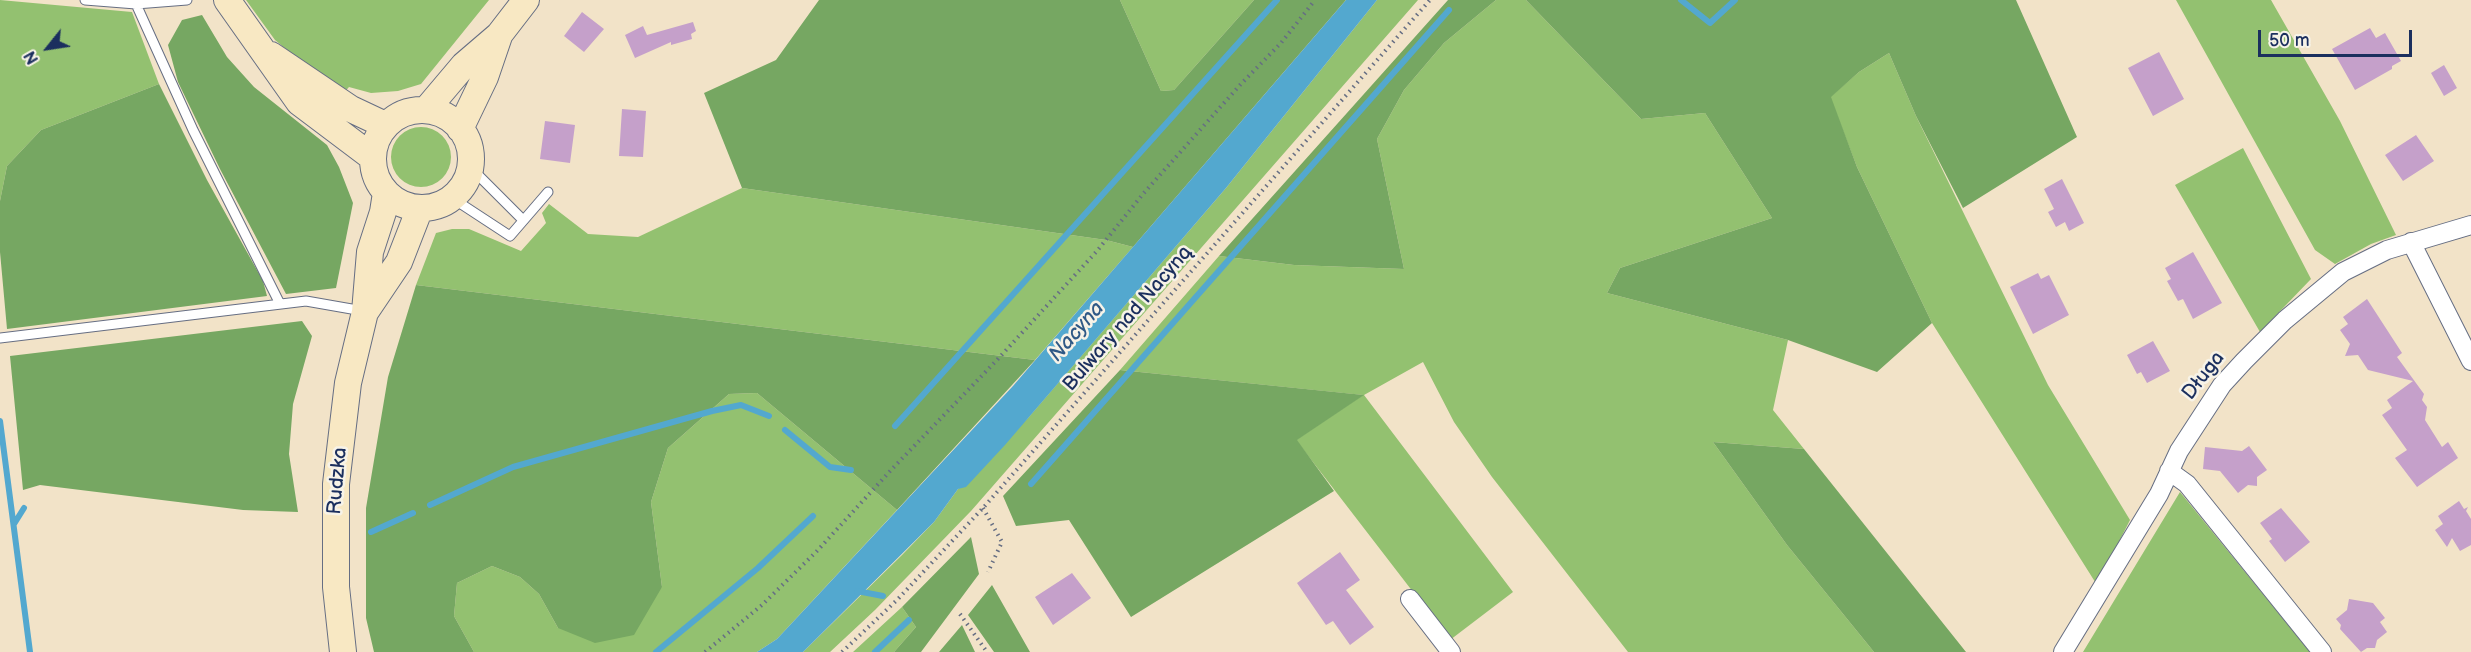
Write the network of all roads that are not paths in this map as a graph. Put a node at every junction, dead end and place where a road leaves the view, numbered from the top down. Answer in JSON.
{"nodes":[{"id":1,"x":85,"y":0,"type":"edge"},
{"id":2,"x":187,"y":0,"type":"edge"},
{"id":3,"x":227,"y":0,"type":"edge"},
{"id":4,"x":526,"y":0,"type":"edge"},
{"id":5,"x":136,"y":4,"type":"junction"},
{"id":6,"x":499,"y":36,"type":"junction"},
{"id":7,"x":260,"y":48,"type":"junction"},
{"id":8,"x":426,"y":110,"type":"junction"},
{"id":9,"x":385,"y":125,"type":"junction"},
{"id":10,"x":460,"y":129,"type":"junction"},
{"id":11,"x":372,"y":157,"type":"junction"},
{"id":12,"x":470,"y":167,"type":"junction"},
{"id":13,"x":548,"y":192,"type":"dead end"},
{"id":14,"x":386,"y":193,"type":"junction"},
{"id":15,"x":452,"y":198,"type":"junction"},
{"id":16,"x":420,"y":208,"type":"junction"},
{"id":17,"x":523,"y":220,"type":"junction"},
{"id":18,"x":2471,"y":225,"type":"edge"},
{"id":19,"x":2411,"y":242,"type":"junction"},
{"id":20,"x":280,"y":304,"type":"junction"},
{"id":21,"x":365,"y":312,"type":"junction"},
{"id":22,"x":0,"y":338,"type":"edge"},
{"id":23,"x":2471,"y":361,"type":"edge"},
{"id":24,"x":2169,"y":471,"type":"junction"},
{"id":25,"x":1410,"y":599,"type":"dead end"},
{"id":26,"x":343,"y":652,"type":"edge"},
{"id":27,"x":1451,"y":652,"type":"edge"},
{"id":28,"x":2063,"y":652,"type":"edge"},
{"id":29,"x":2322,"y":652,"type":"edge"}],
"edges":[{"from":1,"to":5,"type":"lane"},
{"from":2,"to":5,"type":"lane"},
{"from":3,"to":7,"type":"main road"},
{"from":4,"to":6,"type":"main road"},
{"from":5,"to":20,"type":"lane"},
{"from":6,"to":8,"type":"main road"},
{"from":6,"to":10,"type":"main road"},
{"from":7,"to":9,"type":"main road"},
{"from":7,"to":11,"type":"main road"},
{"from":8,"to":9,"type":"main road"},
{"from":8,"to":10,"type":"main road"},
{"from":9,"to":11,"type":"main road"},
{"from":10,"to":12,"type":"main road"},
{"from":11,"to":14,"type":"main road"},
{"from":12,"to":15,"type":"main road"},
{"from":12,"to":17,"type":"lane"},
{"from":13,"to":17,"type":"lane"},
{"from":14,"to":16,"type":"main road"},
{"from":14,"to":21,"type":"main road","name":"Rudzka"},
{"from":15,"to":16,"type":"main road"},
{"from":15,"to":17,"type":"lane"},
{"from":16,"to":21,"type":"main road","name":"Rudzka"},
{"from":18,"to":19,"type":"street","name":"Długa"},
{"from":19,"to":23,"type":"street"},
{"from":19,"to":24,"type":"street","name":"Długa"},
{"from":20,"to":21,"type":"lane"},
{"from":20,"to":22,"type":"lane"},
{"from":21,"to":26,"type":"main road","name":"Rudzka"},
{"from":24,"to":28,"type":"street","name":"Długa"},
{"from":24,"to":29,"type":"street"},
{"from":25,"to":27,"type":"street"}]}
